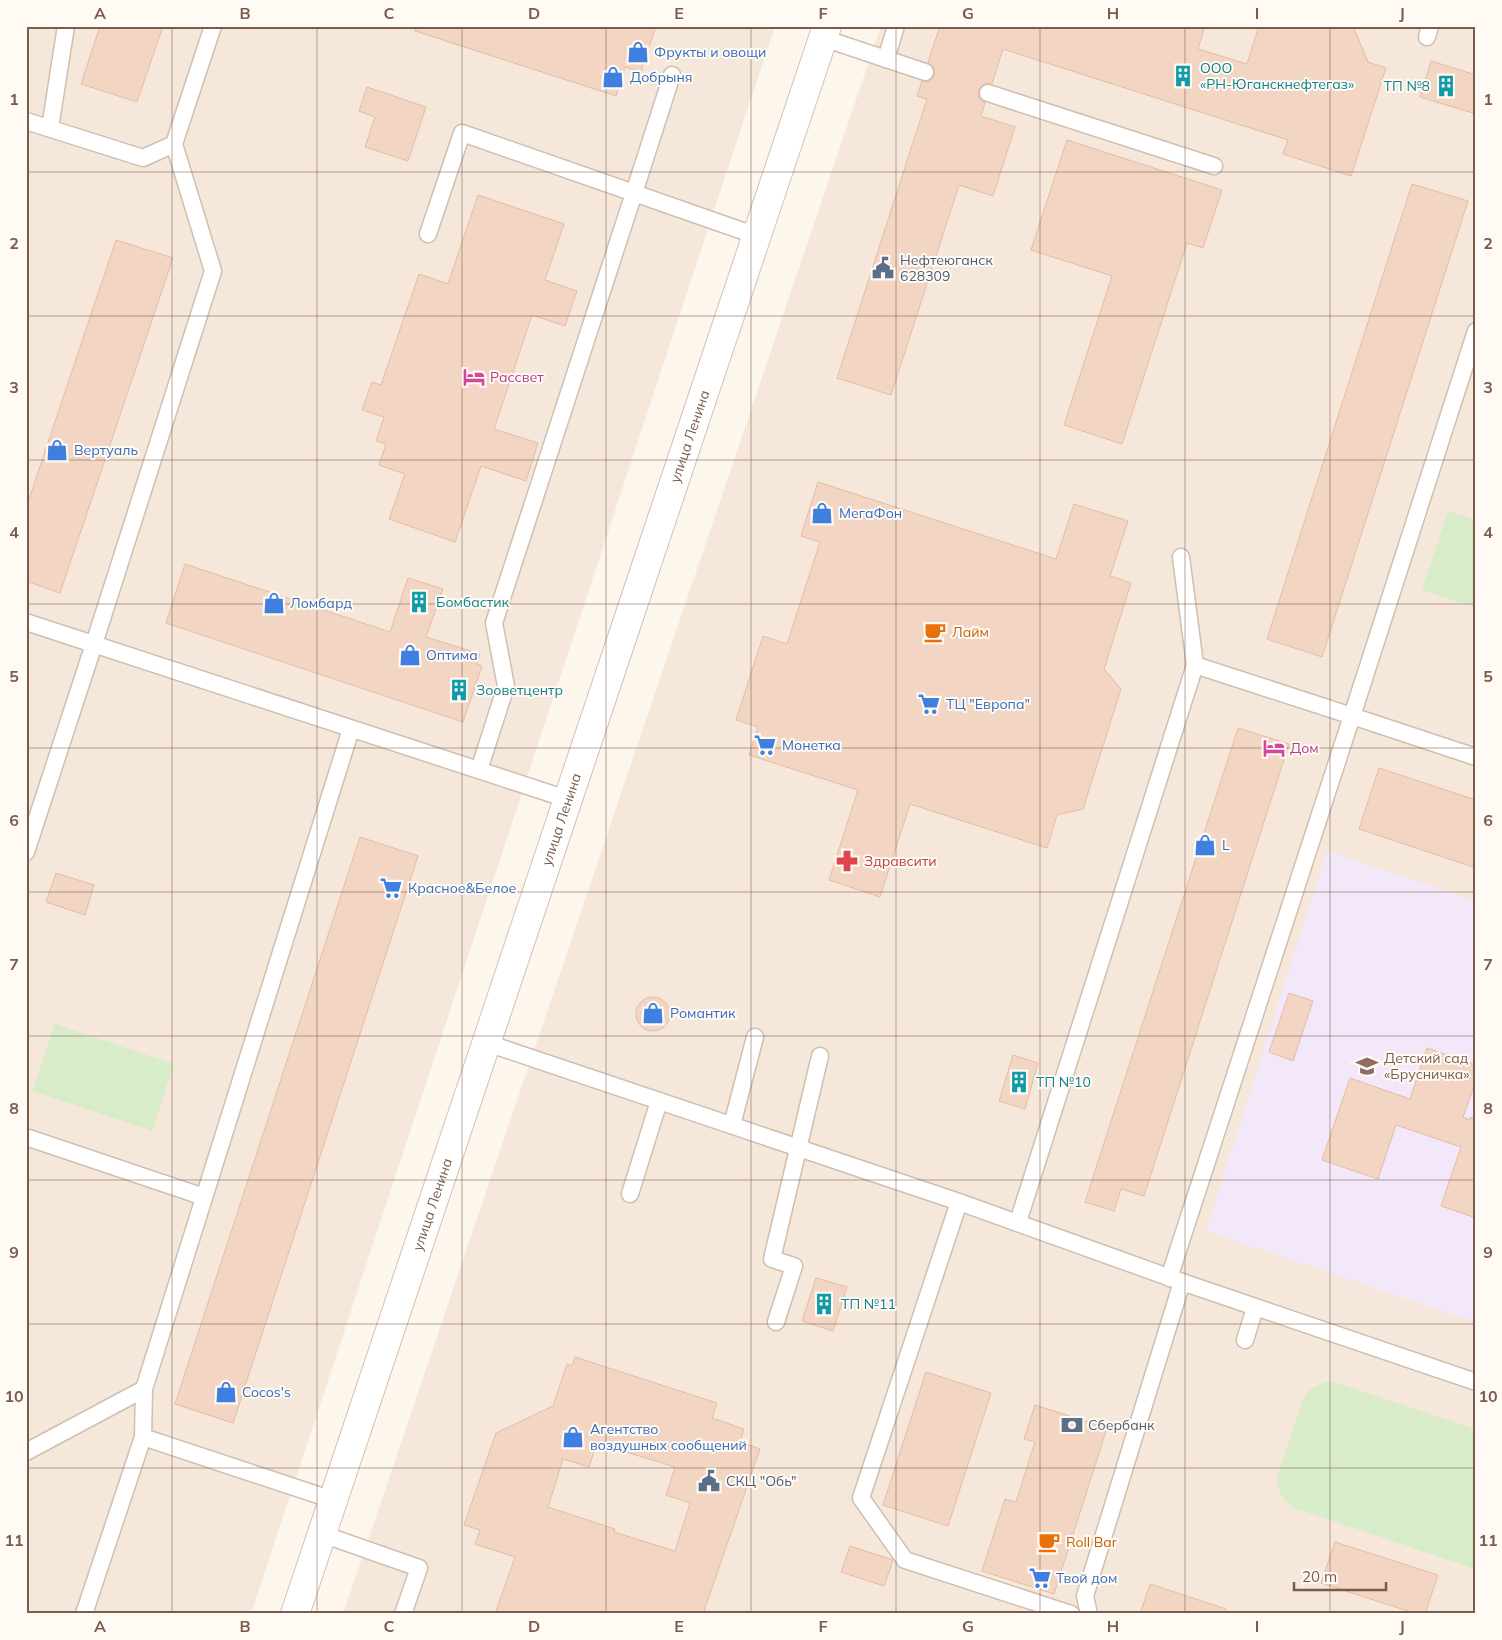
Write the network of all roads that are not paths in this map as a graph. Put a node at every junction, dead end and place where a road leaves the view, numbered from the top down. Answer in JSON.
{"nodes":[{"id":1,"x":66,"y":26,"type":"edge"},
{"id":2,"x":213,"y":26,"type":"edge"},
{"id":3,"x":896,"y":26,"type":"edge"},
{"id":4,"x":825,"y":32,"type":"edge"},
{"id":5,"x":886,"y":60,"type":"junction"},
{"id":6,"x":925,"y":72,"type":"dead end"},
{"id":7,"x":672,"y":75,"type":"dead end"},
{"id":8,"x":988,"y":93,"type":"dead end"},
{"id":9,"x":26,"y":121,"type":"edge"},
{"id":10,"x":50,"y":128,"type":"junction"},
{"id":11,"x":174,"y":144,"type":"junction"},
{"id":12,"x":1214,"y":166,"type":"dead end"},
{"id":13,"x":634,"y":193,"type":"junction"},
{"id":14,"x":428,"y":234,"type":"dead end"},
{"id":15,"x":757,"y":236,"type":"junction"},
{"id":16,"x":1476,"y":331,"type":"edge"},
{"id":17,"x":1181,"y":557,"type":"dead end"},
{"id":18,"x":26,"y":622,"type":"edge"},
{"id":19,"x":94,"y":644,"type":"junction"},
{"id":20,"x":1195,"y":665,"type":"junction"},
{"id":21,"x":1352,"y":716,"type":"junction"},
{"id":22,"x":351,"y":728,"type":"junction"},
{"id":23,"x":1476,"y":757,"type":"edge"},
{"id":24,"x":479,"y":770,"type":"junction"},
{"id":25,"x":567,"y":799,"type":"junction"},
{"id":26,"x":26,"y":852,"type":"edge"},
{"id":27,"x":755,"y":1037,"type":"dead end"},
{"id":28,"x":487,"y":1043,"type":"junction"},
{"id":29,"x":820,"y":1056,"type":"dead end"},
{"id":30,"x":659,"y":1100,"type":"junction"},
{"id":31,"x":732,"y":1125,"type":"junction"},
{"id":32,"x":26,"y":1137,"type":"edge"},
{"id":33,"x":800,"y":1148,"type":"junction"},
{"id":34,"x":630,"y":1194,"type":"dead end"},
{"id":35,"x":204,"y":1197,"type":"junction"},
{"id":36,"x":960,"y":1202,"type":"junction"},
{"id":37,"x":1018,"y":1222,"type":"junction"},
{"id":38,"x":1175,"y":1280,"type":"junction"},
{"id":39,"x":1255,"y":1308,"type":"junction"},
{"id":40,"x":776,"y":1322,"type":"dead end"},
{"id":41,"x":1245,"y":1340,"type":"dead end"},
{"id":42,"x":1476,"y":1382,"type":"edge"},
{"id":43,"x":144,"y":1388,"type":"junction"},
{"id":44,"x":142,"y":1437,"type":"junction"},
{"id":45,"x":26,"y":1452,"type":"edge"},
{"id":46,"x":333,"y":1500,"type":"junction"},
{"id":47,"x":322,"y":1534,"type":"junction"},
{"id":48,"x":84,"y":1614,"type":"edge"},
{"id":49,"x":295,"y":1614,"type":"edge"},
{"id":50,"x":404,"y":1614,"type":"edge"},
{"id":51,"x":1071,"y":1614,"type":"edge"},
{"id":52,"x":1090,"y":1614,"type":"edge"}],
"edges":[{"from":1,"to":10,"type":"lane"},
{"from":2,"to":11,"type":"lane"},
{"from":3,"to":5,"type":"lane"},
{"from":4,"to":5,"type":"lane"},
{"from":4,"to":15,"type":"main road","name":"улица Ленина"},
{"from":5,"to":6,"type":"lane"},
{"from":7,"to":13,"type":"lane"},
{"from":8,"to":12,"type":"lane"},
{"from":9,"to":10,"type":"lane"},
{"from":10,"to":11,"type":"lane"},
{"from":11,"to":19,"type":"lane"},
{"from":13,"to":14,"type":"lane"},
{"from":13,"to":15,"type":"lane"},
{"from":13,"to":24,"type":"lane"},
{"from":15,"to":25,"type":"main road","name":"улица Ленина"},
{"from":16,"to":21,"type":"lane"},
{"from":17,"to":20,"type":"lane"},
{"from":18,"to":19,"type":"lane"},
{"from":19,"to":22,"type":"lane"},
{"from":19,"to":26,"type":"lane"},
{"from":20,"to":21,"type":"lane"},
{"from":20,"to":37,"type":"lane"},
{"from":21,"to":23,"type":"lane"},
{"from":21,"to":38,"type":"lane"},
{"from":22,"to":24,"type":"lane"},
{"from":22,"to":35,"type":"lane"},
{"from":24,"to":25,"type":"lane"},
{"from":25,"to":28,"type":"main road","name":"улица Ленина"},
{"from":27,"to":31,"type":"lane"},
{"from":28,"to":30,"type":"lane"},
{"from":28,"to":46,"type":"main road","name":"улица Ленина"},
{"from":29,"to":33,"type":"lane"},
{"from":30,"to":31,"type":"lane"},
{"from":30,"to":34,"type":"lane"},
{"from":31,"to":33,"type":"lane"},
{"from":32,"to":35,"type":"lane"},
{"from":33,"to":36,"type":"lane"},
{"from":33,"to":40,"type":"lane"},
{"from":35,"to":43,"type":"lane"},
{"from":36,"to":37,"type":"lane"},
{"from":36,"to":51,"type":"lane"},
{"from":37,"to":38,"type":"lane"},
{"from":38,"to":39,"type":"lane"},
{"from":38,"to":52,"type":"lane"},
{"from":39,"to":41,"type":"lane"},
{"from":39,"to":42,"type":"lane"},
{"from":43,"to":44,"type":"lane"},
{"from":43,"to":45,"type":"lane"},
{"from":44,"to":46,"type":"lane"},
{"from":44,"to":48,"type":"lane"},
{"from":46,"to":47,"type":"main road","name":"улица Ленина"},
{"from":47,"to":49,"type":"main road","name":"улица Ленина"},
{"from":47,"to":50,"type":"lane"}]}
